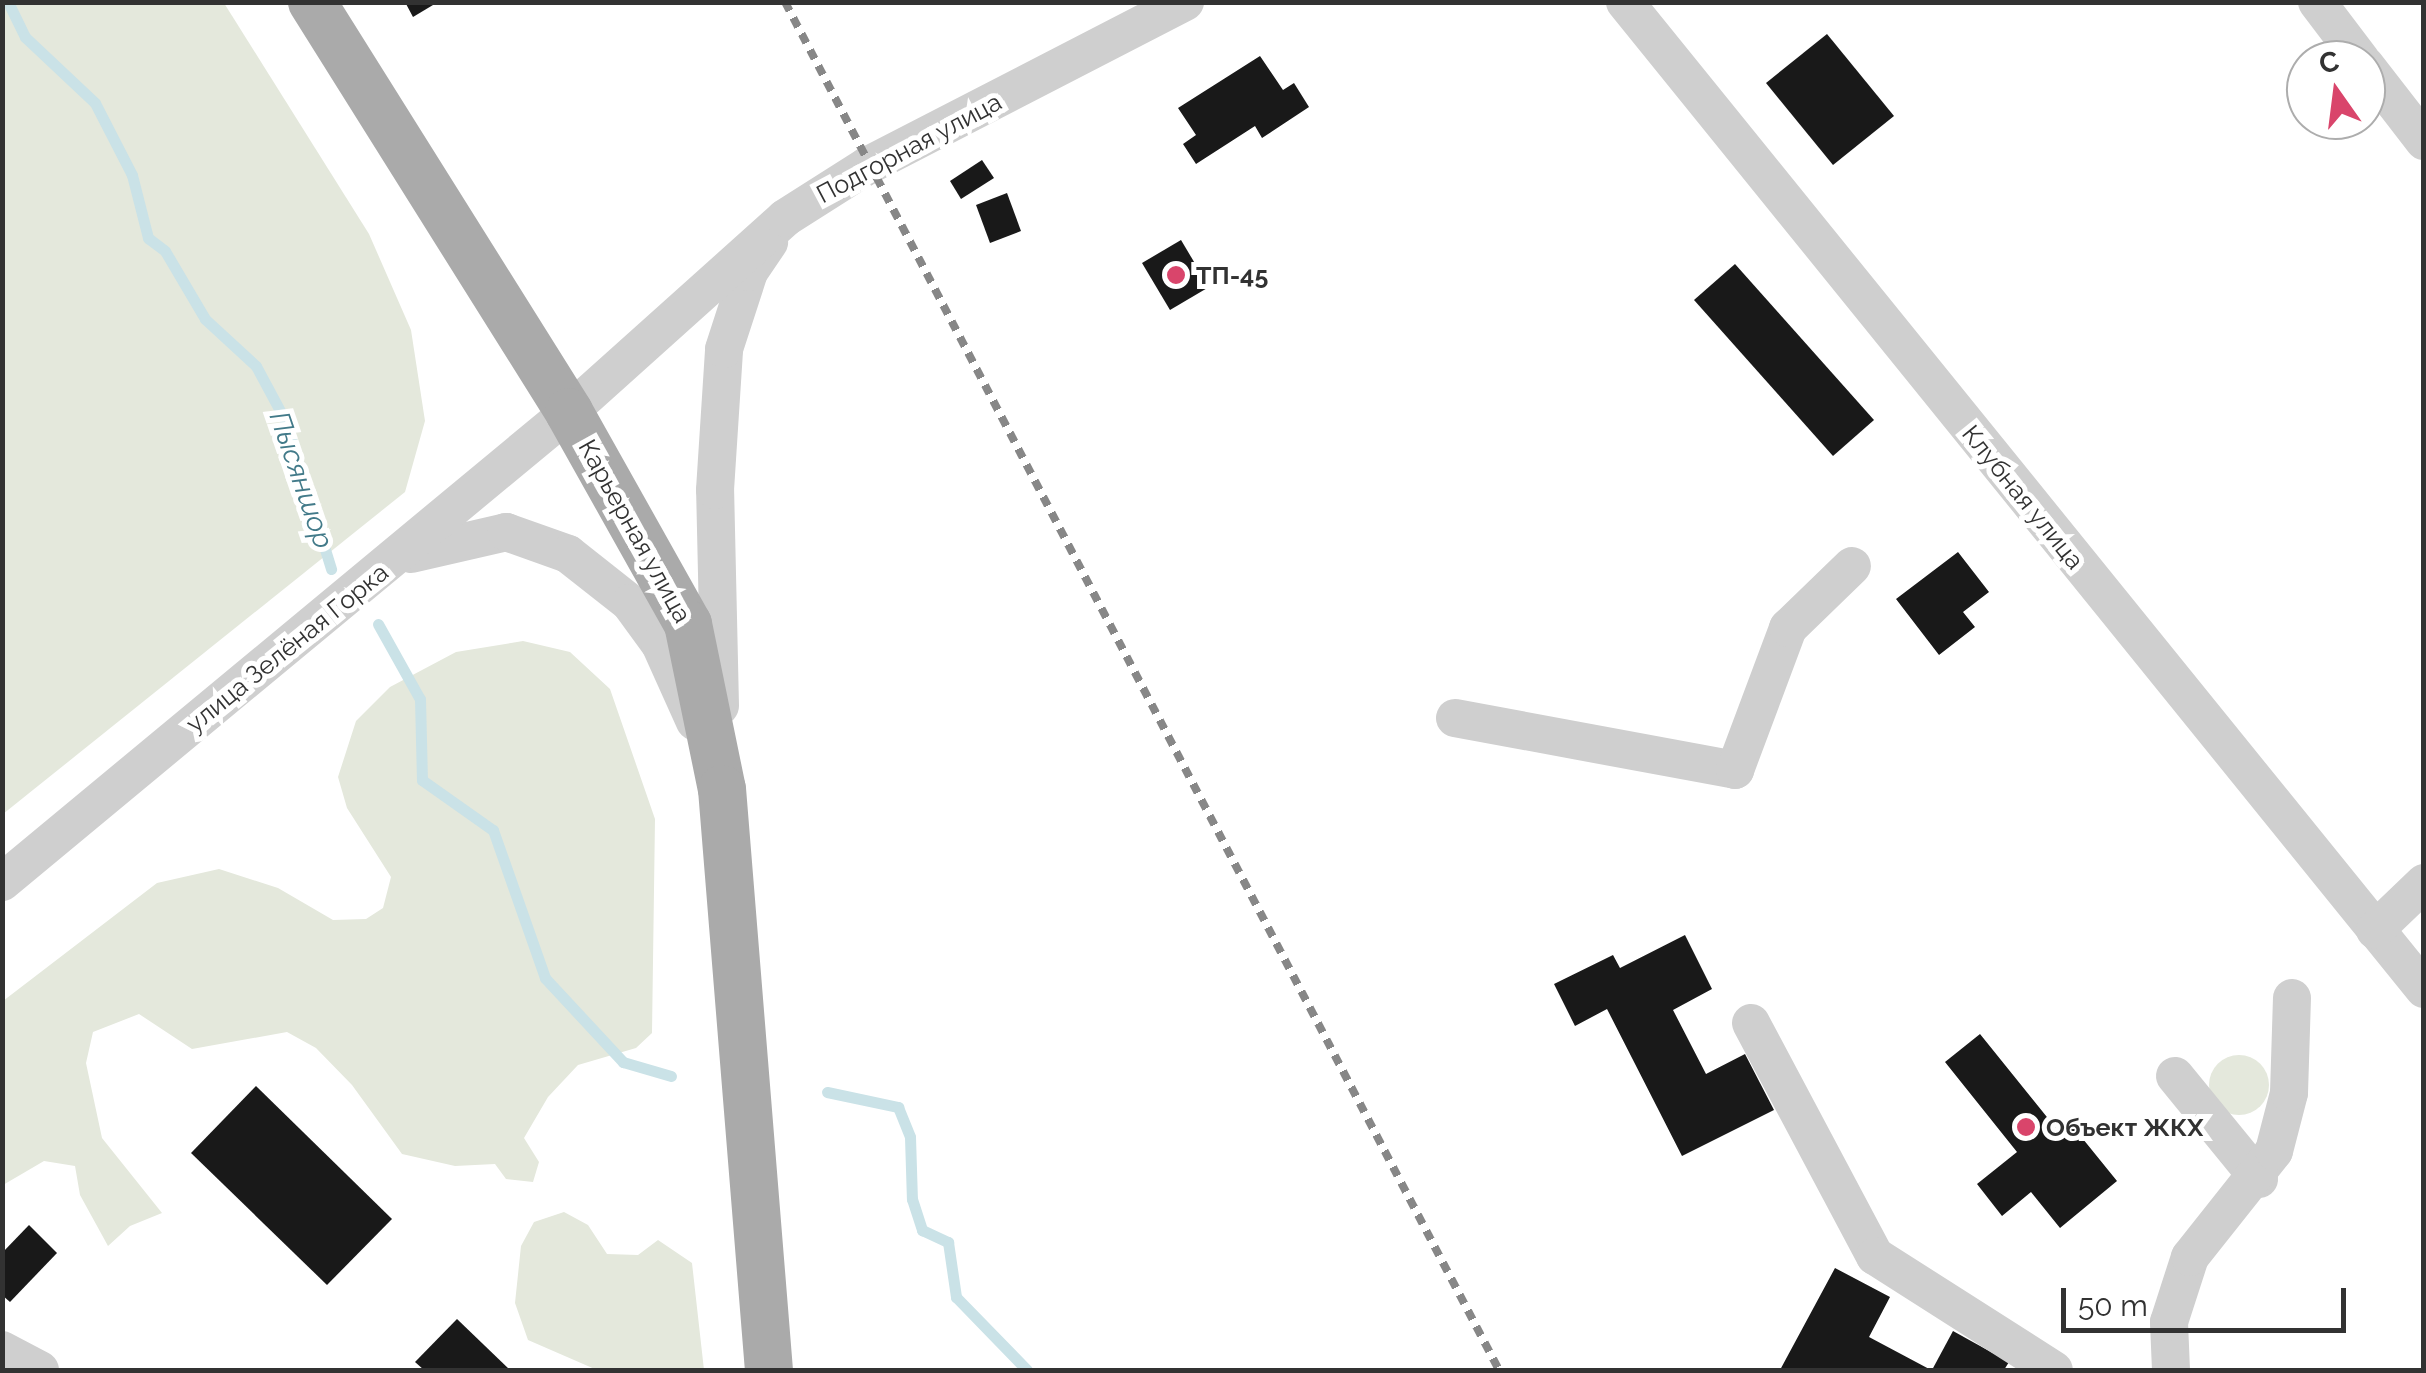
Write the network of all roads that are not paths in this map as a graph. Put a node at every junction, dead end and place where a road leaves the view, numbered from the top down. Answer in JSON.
{"nodes":[{"id":1,"x":312,"y":2,"type":"edge"},
{"id":2,"x":1185,"y":2,"type":"edge"},
{"id":3,"x":1625,"y":2,"type":"edge"},
{"id":4,"x":2317,"y":2,"type":"edge"},
{"id":5,"x":2346,"y":40,"type":"edge"},
{"id":6,"x":2386,"y":92,"type":"edge"},
{"id":7,"x":2424,"y":141,"type":"edge"},
{"id":8,"x":785,"y":218,"type":"junction"},
{"id":9,"x":569,"y":412,"type":"junction"},
{"id":10,"x":394,"y":559,"type":"junction"},
{"id":11,"x":1852,"y":566,"type":"dead end"},
{"id":12,"x":1455,"y":718,"type":"dead end"},
{"id":13,"x":722,"y":789,"type":"junction"},
{"id":14,"x":2,"y":882,"type":"edge"},
{"id":15,"x":2424,"y":884,"type":"edge"},
{"id":16,"x":2376,"y":930,"type":"junction"},
{"id":17,"x":2424,"y":989,"type":"edge"},
{"id":18,"x":2292,"y":998,"type":"dead end"},
{"id":19,"x":1751,"y":1023,"type":"dead end"},
{"id":20,"x":2176,"y":1076,"type":"dead end"},
{"id":21,"x":2259,"y":1179,"type":"junction"},
{"id":22,"x":2,"y":1350,"type":"edge"},
{"id":23,"x":40,"y":1370,"type":"edge"},
{"id":24,"x":769,"y":1370,"type":"edge"},
{"id":25,"x":2054,"y":1370,"type":"edge"},
{"id":26,"x":2170,"y":1370,"type":"edge"}],
"edges":[{"from":1,"to":9,"type":"main road","name":"Карьерная улица"},
{"from":2,"to":8,"type":"street","name":"Подгорная улица"},
{"from":3,"to":16,"type":"street","name":"Клубная улица"},
{"from":4,"to":5,"type":"street"},
{"from":6,"to":7,"type":"street"},
{"from":8,"to":9,"type":"street","name":"Подгорная улица"},
{"from":8,"to":13,"type":"street"},
{"from":9,"to":10,"type":"street","name":"улица Зелёная Горка"},
{"from":9,"to":13,"type":"main road","name":"Карьерная улица"},
{"from":10,"to":13,"type":"street"},
{"from":10,"to":14,"type":"street","name":"улица Зелёная Горка"},
{"from":11,"to":12,"type":"street"},
{"from":13,"to":24,"type":"main road","name":"Карьерная улица"},
{"from":15,"to":16,"type":"street"},
{"from":16,"to":17,"type":"street","name":"Клубная улица"},
{"from":18,"to":21,"type":"street"},
{"from":19,"to":25,"type":"street"},
{"from":20,"to":21,"type":"street"},
{"from":21,"to":26,"type":"street"},
{"from":22,"to":23,"type":"street"}]}
